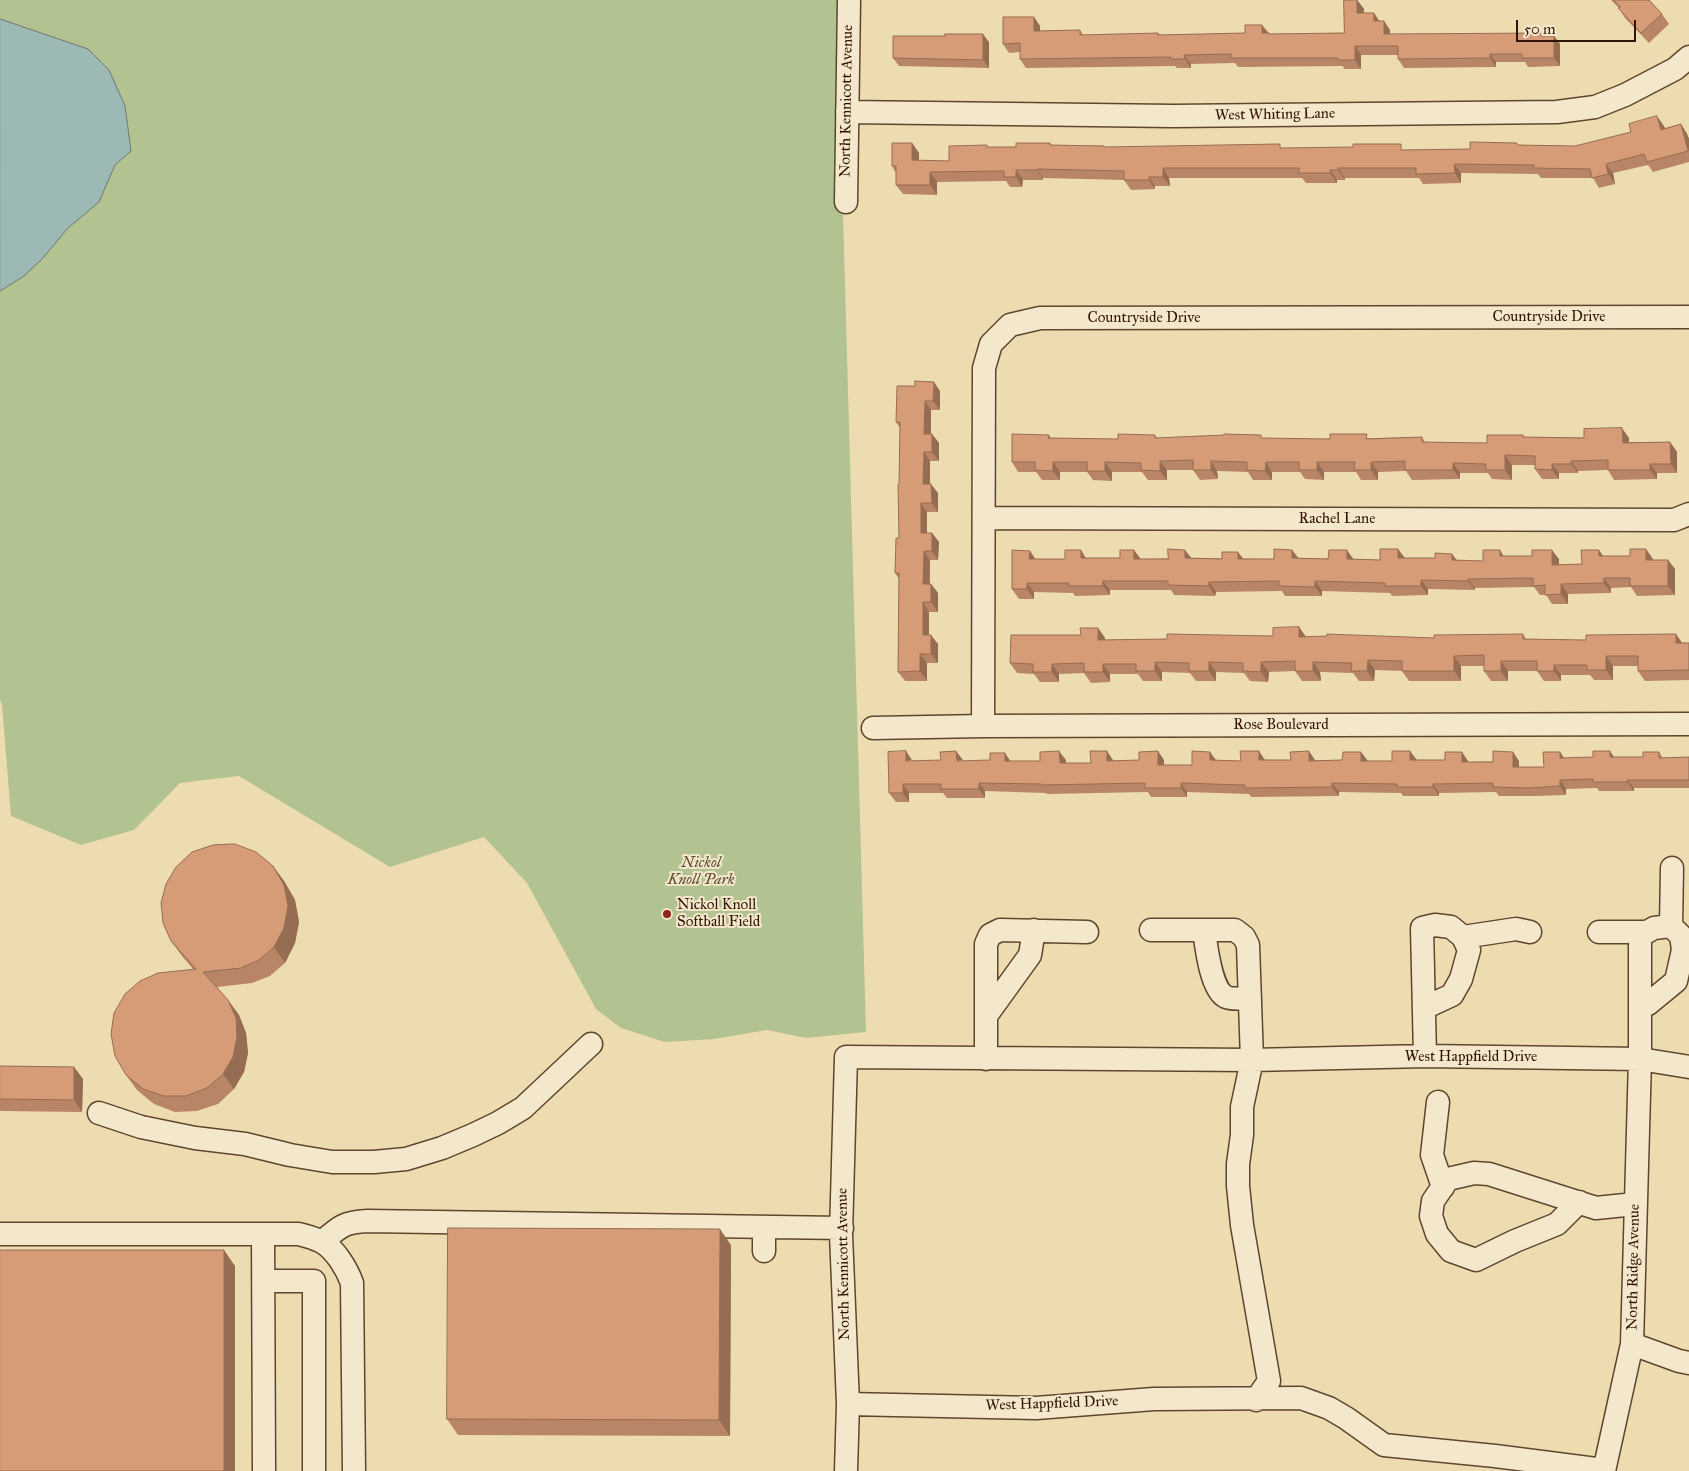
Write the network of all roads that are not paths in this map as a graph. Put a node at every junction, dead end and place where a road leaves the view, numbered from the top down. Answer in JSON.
{"nodes":[{"id":1,"x":849,"y":0,"type":"edge"},
{"id":2,"x":1689,"y":57,"type":"edge"},
{"id":3,"x":847,"y":112,"type":"junction"},
{"id":4,"x":846,"y":202,"type":"dead end"},
{"id":5,"x":1689,"y":316,"type":"edge"},
{"id":6,"x":1689,"y":514,"type":"edge"},
{"id":7,"x":984,"y":518,"type":"junction"},
{"id":8,"x":1689,"y":724,"type":"edge"},
{"id":9,"x":983,"y":726,"type":"junction"},
{"id":10,"x":873,"y":728,"type":"dead end"},
{"id":11,"x":1672,"y":868,"type":"dead end"},
{"id":12,"x":1671,"y":926,"type":"junction"},
{"id":13,"x":1034,"y":930,"type":"junction"},
{"id":14,"x":1151,"y":930,"type":"dead end"},
{"id":15,"x":1204,"y":930,"type":"junction"},
{"id":16,"x":1087,"y":932,"type":"dead end"},
{"id":17,"x":1530,"y":932,"type":"dead end"},
{"id":18,"x":1599,"y":932,"type":"dead end"},
{"id":19,"x":1646,"y":932,"type":"junction"},
{"id":20,"x":1463,"y":937,"type":"junction"},
{"id":21,"x":1250,"y":998,"type":"junction"},
{"id":22,"x":1640,"y":1007,"type":"junction"},
{"id":23,"x":1424,"y":1008,"type":"junction"},
{"id":24,"x":986,"y":1016,"type":"junction"},
{"id":25,"x":591,"y":1044,"type":"dead end"},
{"id":26,"x":1425,"y":1056,"type":"junction"},
{"id":27,"x":846,"y":1058,"type":"joint"},
{"id":28,"x":986,"y":1059,"type":"junction"},
{"id":29,"x":1640,"y":1059,"type":"junction"},
{"id":30,"x":1252,"y":1060,"type":"junction"},
{"id":31,"x":1689,"y":1067,"type":"edge"},
{"id":32,"x":1438,"y":1102,"type":"dead end"},
{"id":33,"x":99,"y":1113,"type":"dead end"},
{"id":34,"x":1442,"y":1187,"type":"junction"},
{"id":35,"x":1579,"y":1202,"type":"junction"},
{"id":36,"x":1635,"y":1204,"type":"junction"},
{"id":37,"x":764,"y":1227,"type":"junction"},
{"id":38,"x":842,"y":1228,"type":"junction"},
{"id":39,"x":0,"y":1234,"type":"edge"},
{"id":40,"x":263,"y":1234,"type":"junction"},
{"id":41,"x":322,"y":1242,"type":"junction"},
{"id":42,"x":764,"y":1251,"type":"dead end"},
{"id":43,"x":264,"y":1281,"type":"junction"},
{"id":44,"x":1632,"y":1344,"type":"junction"},
{"id":45,"x":1689,"y":1363,"type":"edge"},
{"id":46,"x":1256,"y":1400,"type":"junction"},
{"id":47,"x":848,"y":1404,"type":"junction"},
{"id":48,"x":264,"y":1471,"type":"edge"},
{"id":49,"x":314,"y":1471,"type":"edge"},
{"id":50,"x":354,"y":1471,"type":"edge"},
{"id":51,"x":846,"y":1471,"type":"edge"},
{"id":52,"x":1604,"y":1471,"type":"edge"}],
"edges":[{"from":1,"to":3,"type":"street","name":"North Kennicott Avenue"},
{"from":2,"to":3,"type":"street","name":"West Whiting Lane"},
{"from":3,"to":4,"type":"street","name":"North Kennicott Avenue"},
{"from":5,"to":7,"type":"street","name":"Countryside Drive"},
{"from":6,"to":7,"type":"street","name":"Rachel Lane"},
{"from":7,"to":9,"type":"street","name":"Countryside Drive"},
{"from":8,"to":9,"type":"street","name":"Rose Boulevard"},
{"from":9,"to":10,"type":"street","name":"Rose Boulevard"},
{"from":11,"to":12,"type":"street"},
{"from":12,"to":19,"type":"street"},
{"from":12,"to":22,"type":"street"},
{"from":13,"to":16,"type":"street"},
{"from":13,"to":24,"type":"street"},
{"from":13,"to":24,"type":"street"},
{"from":14,"to":15,"type":"street"},
{"from":15,"to":21,"type":"street"},
{"from":15,"to":21,"type":"street"},
{"from":17,"to":20,"type":"street"},
{"from":18,"to":19,"type":"street"},
{"from":19,"to":22,"type":"street","name":"North Ridge Avenue"},
{"from":20,"to":23,"type":"street"},
{"from":20,"to":23,"type":"street"},
{"from":21,"to":30,"type":"street"},
{"from":22,"to":29,"type":"street","name":"North Ridge Avenue"},
{"from":23,"to":26,"type":"street"},
{"from":24,"to":28,"type":"street"},
{"from":25,"to":33,"type":"street"},
{"from":26,"to":29,"type":"street","name":"West Happfield Drive"},
{"from":26,"to":30,"type":"street","name":"West Happfield Drive"},
{"from":27,"to":28,"type":"street","name":"West Happfield Drive"},
{"from":27,"to":38,"type":"street","name":"North Kennicott Avenue"},
{"from":28,"to":30,"type":"street","name":"West Happfield Drive"},
{"from":29,"to":31,"type":"street","name":"West Happfield Drive"},
{"from":29,"to":36,"type":"street","name":"North Ridge Avenue"},
{"from":30,"to":46,"type":"street"},
{"from":32,"to":34,"type":"street"},
{"from":34,"to":35,"type":"street"},
{"from":34,"to":35,"type":"street"},
{"from":35,"to":36,"type":"street"},
{"from":36,"to":44,"type":"street","name":"North Ridge Avenue"},
{"from":37,"to":38,"type":"street"},
{"from":37,"to":41,"type":"street"},
{"from":37,"to":42,"type":"street"},
{"from":38,"to":47,"type":"street","name":"North Kennicott Avenue"},
{"from":39,"to":40,"type":"street"},
{"from":40,"to":41,"type":"street"},
{"from":40,"to":43,"type":"street"},
{"from":41,"to":50,"type":"street"},
{"from":43,"to":48,"type":"street"},
{"from":43,"to":49,"type":"street"},
{"from":44,"to":45,"type":"street"},
{"from":44,"to":52,"type":"street","name":"North Ridge Avenue"},
{"from":46,"to":47,"type":"street","name":"West Happfield Drive"},
{"from":46,"to":52,"type":"street","name":"West Happfield Drive"},
{"from":47,"to":51,"type":"street","name":"North Kennicott Avenue"}]}
